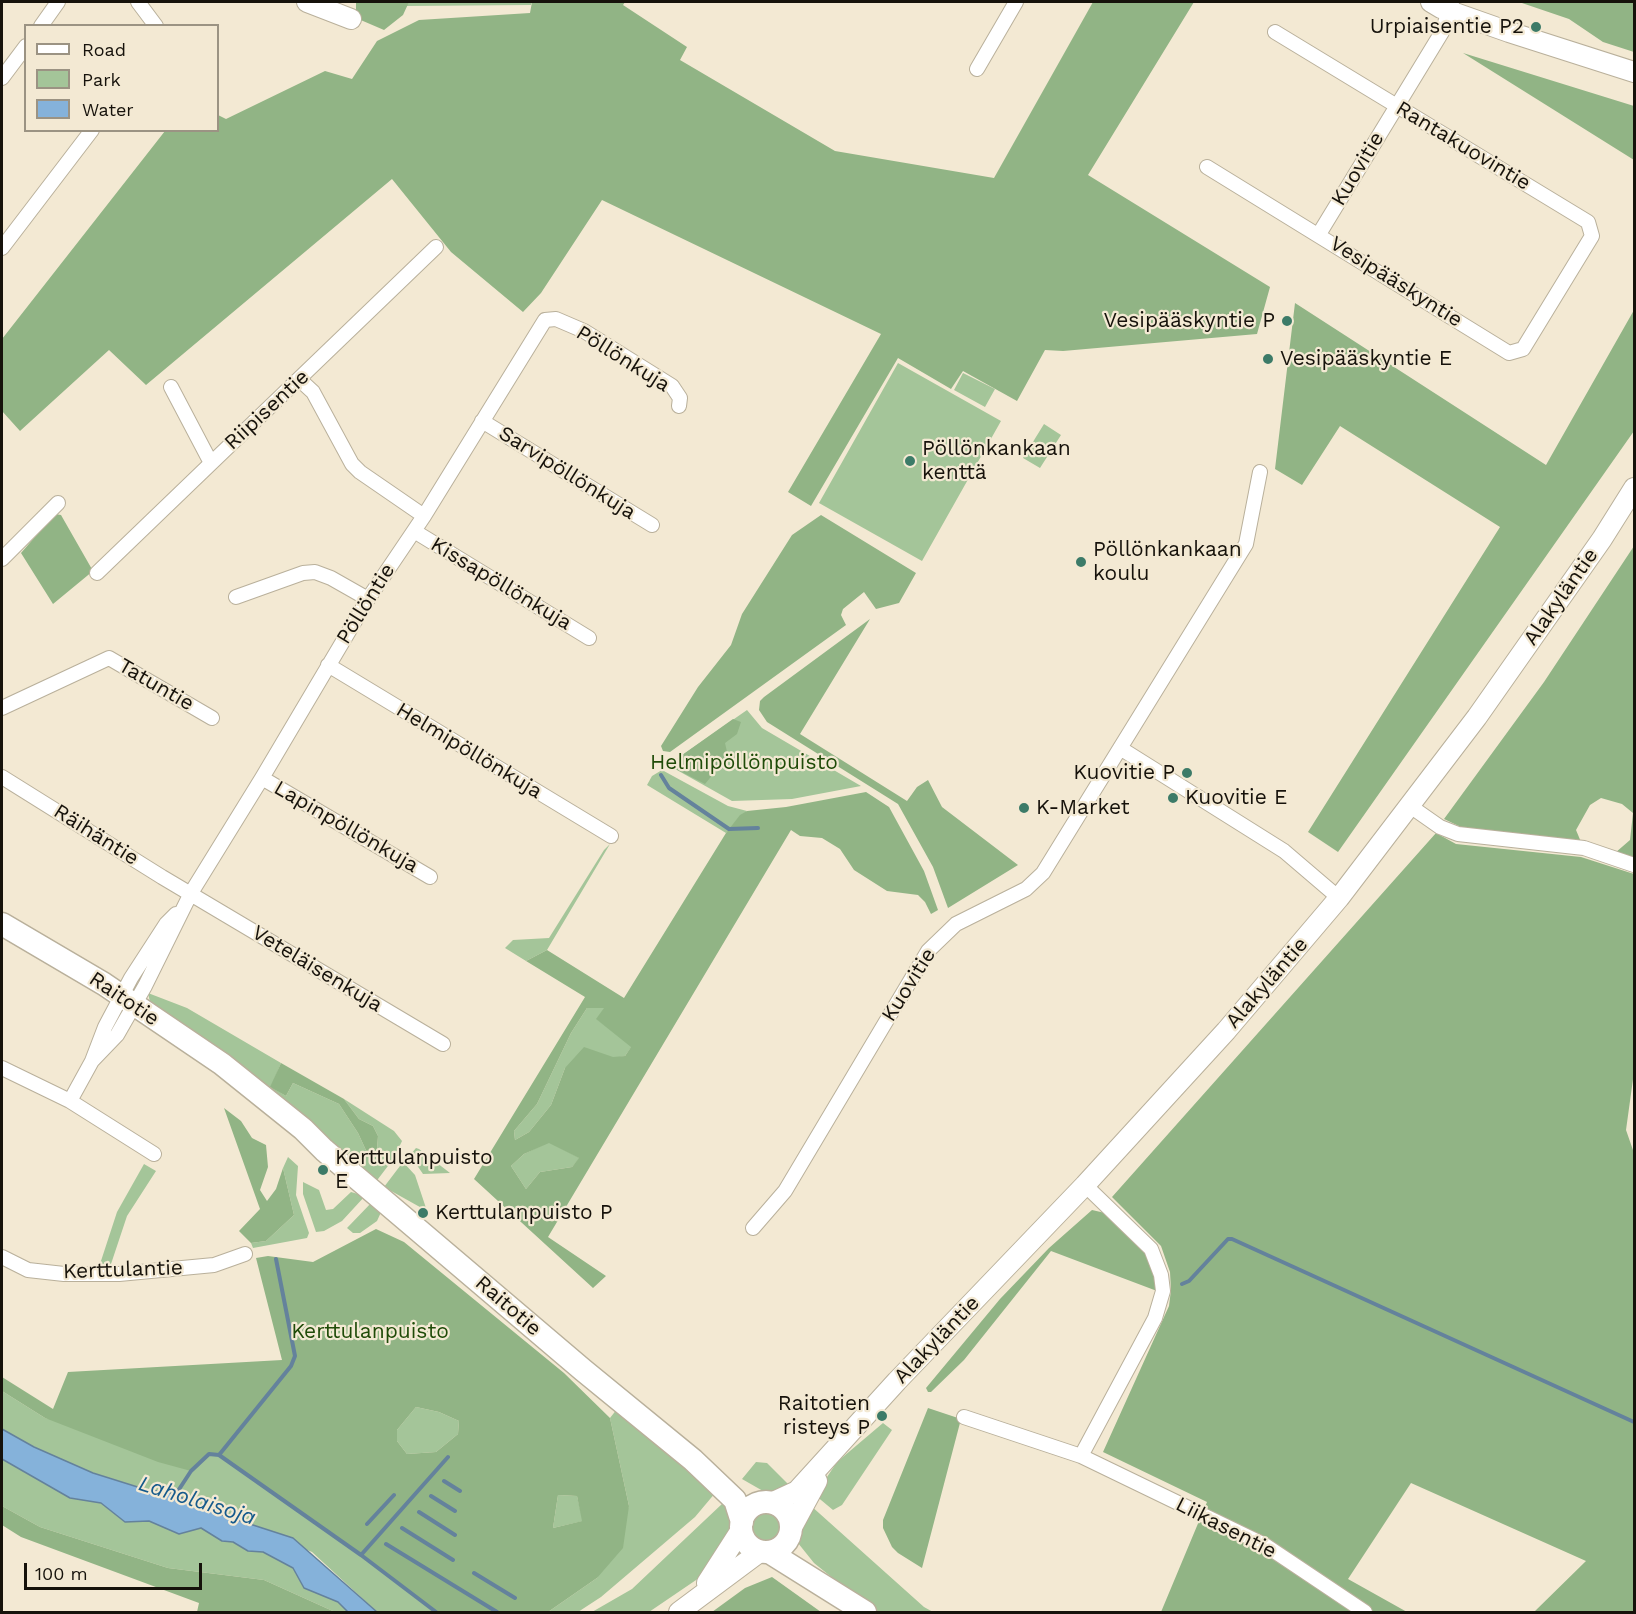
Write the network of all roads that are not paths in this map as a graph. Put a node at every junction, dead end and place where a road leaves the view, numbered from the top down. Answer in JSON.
{"nodes":[{"id":1,"x":58,"y":2,"type":"edge"},
{"id":2,"x":138,"y":2,"type":"edge"},
{"id":3,"x":307,"y":2,"type":"edge"},
{"id":4,"x":1016,"y":2,"type":"edge"},
{"id":5,"x":1444,"y":4,"type":"edge"},
{"id":6,"x":351,"y":19,"type":"dead end"},
{"id":7,"x":42,"y":24,"type":"edge"},
{"id":8,"x":154,"y":24,"type":"edge"},
{"id":9,"x":1275,"y":32,"type":"dead end"},
{"id":10,"x":24,"y":48,"type":"edge"},
{"id":11,"x":977,"y":69,"type":"dead end"},
{"id":12,"x":1635,"y":72,"type":"edge"},
{"id":13,"x":2,"y":78,"type":"edge"},
{"id":14,"x":1397,"y":105,"type":"junction"},
{"id":15,"x":90,"y":132,"type":"edge"},
{"id":16,"x":1207,"y":167,"type":"dead end"},
{"id":17,"x":1319,"y":234,"type":"junction"},
{"id":18,"x":436,"y":247,"type":"dead end"},
{"id":19,"x":2,"y":249,"type":"edge"},
{"id":20,"x":1562,"y":287,"type":"joint"},
{"id":21,"x":556,"y":319,"type":"joint"},
{"id":22,"x":300,"y":380,"type":"junction"},
{"id":23,"x":171,"y":387,"type":"dead end"},
{"id":24,"x":679,"y":406,"type":"dead end"},
{"id":25,"x":482,"y":421,"type":"junction"},
{"id":26,"x":211,"y":463,"type":"junction"},
{"id":27,"x":1260,"y":472,"type":"dead end"},
{"id":28,"x":1635,"y":488,"type":"edge"},
{"id":29,"x":58,"y":503,"type":"dead end"},
{"id":30,"x":424,"y":516,"type":"junction"},
{"id":31,"x":652,"y":525,"type":"dead end"},
{"id":32,"x":414,"y":531,"type":"junction"},
{"id":33,"x":2,"y":559,"type":"edge"},
{"id":34,"x":97,"y":573,"type":"dead end"},
{"id":35,"x":236,"y":597,"type":"dead end"},
{"id":36,"x":368,"y":599,"type":"junction"},
{"id":37,"x":589,"y":638,"type":"dead end"},
{"id":38,"x":328,"y":666,"type":"junction"},
{"id":39,"x":2,"y":708,"type":"edge"},
{"id":40,"x":212,"y":718,"type":"dead end"},
{"id":41,"x":1120,"y":748,"type":"junction"},
{"id":42,"x":2,"y":777,"type":"edge"},
{"id":43,"x":262,"y":778,"type":"junction"},
{"id":44,"x":1410,"y":806,"type":"junction"},
{"id":45,"x":610,"y":836,"type":"dead end"},
{"id":46,"x":1635,"y":865,"type":"edge"},
{"id":47,"x":430,"y":877,"type":"dead end"},
{"id":48,"x":189,"y":897,"type":"junction"},
{"id":49,"x":1339,"y":898,"type":"junction"},
{"id":50,"x":2,"y":924,"type":"edge"},
{"id":51,"x":2,"y":943,"type":"edge"},
{"id":52,"x":124,"y":1007,"type":"junction"},
{"id":53,"x":443,"y":1044,"type":"dead end"},
{"id":54,"x":2,"y":1068,"type":"edge"},
{"id":55,"x":70,"y":1101,"type":"junction"},
{"id":56,"x":154,"y":1154,"type":"dead end"},
{"id":57,"x":1085,"y":1185,"type":"junction"},
{"id":58,"x":753,"y":1228,"type":"dead end"},
{"id":59,"x":245,"y":1254,"type":"dead end"},
{"id":60,"x":2,"y":1257,"type":"edge"},
{"id":61,"x":964,"y":1417,"type":"dead end"},
{"id":62,"x":847,"y":1436,"type":"junction"},
{"id":63,"x":1081,"y":1456,"type":"junction"},
{"id":64,"x":693,"y":1460,"type":"junction"},
{"id":65,"x":768,"y":1502,"type":"junction"},
{"id":66,"x":741,"y":1526,"type":"junction"},
{"id":67,"x":790,"y":1533,"type":"junction"},
{"id":68,"x":765,"y":1552,"type":"junction"},
{"id":69,"x":683,"y":1609,"type":"edge"},
{"id":70,"x":1365,"y":1612,"type":"edge"}],
"edges":[{"from":1,"to":7,"type":"street"},
{"from":2,"to":8,"type":"street"},
{"from":3,"to":6,"type":"main road"},
{"from":4,"to":11,"type":"street"},
{"from":5,"to":12,"type":"main road"},
{"from":5,"to":14,"type":"street","name":"Kuovitie"},
{"from":9,"to":14,"type":"street","name":"Rantakuovintie"},
{"from":10,"to":13,"type":"street"},
{"from":14,"to":17,"type":"street","name":"Kuovitie"},
{"from":14,"to":20,"type":"street","name":"Rantakuovintie"},
{"from":15,"to":19,"type":"street"},
{"from":16,"to":17,"type":"street","name":"Vesipääskyntie"},
{"from":17,"to":20,"type":"street","name":"Vesipääskyntie"},
{"from":18,"to":22,"type":"street","name":"Riipisentie"},
{"from":21,"to":24,"type":"street","name":"Pöllönkuja"},
{"from":21,"to":25,"type":"street","name":"Pöllöntie"},
{"from":22,"to":26,"type":"street","name":"Riipisentie"},
{"from":22,"to":30,"type":"street"},
{"from":23,"to":26,"type":"street"},
{"from":25,"to":30,"type":"street","name":"Pöllöntie"},
{"from":25,"to":31,"type":"street","name":"Sarvipöllönkuja"},
{"from":26,"to":34,"type":"street","name":"Riipisentie"},
{"from":27,"to":41,"type":"street","name":"Kuovitie"},
{"from":28,"to":44,"type":"main road","name":"Alakyläntie"},
{"from":29,"to":33,"type":"street"},
{"from":30,"to":32,"type":"street","name":"Pöllöntie"},
{"from":32,"to":36,"type":"street","name":"Pöllöntie"},
{"from":32,"to":37,"type":"street","name":"Kissapöllönkuja"},
{"from":35,"to":36,"type":"street"},
{"from":36,"to":38,"type":"street","name":"Pöllöntie"},
{"from":38,"to":43,"type":"street","name":"Pöllöntie"},
{"from":38,"to":45,"type":"street","name":"Helmipöllönkuja"},
{"from":39,"to":40,"type":"street","name":"Tatuntie"},
{"from":41,"to":49,"type":"street"},
{"from":41,"to":58,"type":"street","name":"Kuovitie"},
{"from":42,"to":48,"type":"street","name":"Räihäntie"},
{"from":43,"to":47,"type":"street","name":"Lapinpöllönkuja"},
{"from":43,"to":48,"type":"street","name":"Pöllöntie"},
{"from":44,"to":46,"type":"street"},
{"from":44,"to":49,"type":"main road","name":"Alakyläntie"},
{"from":48,"to":52,"type":"street","name":"Pöllöntie"},
{"from":48,"to":53,"type":"street","name":"Veteläisenkuja"},
{"from":49,"to":57,"type":"main road","name":"Alakyläntie"},
{"from":50,"to":52,"type":"main road","name":"Raitotie"},
{"from":51,"to":52,"type":"main road","name":"Raitotie"},
{"from":52,"to":55,"type":"street","name":"Pöllöntie"},
{"from":52,"to":64,"type":"main road","name":"Raitotie"},
{"from":54,"to":55,"type":"street"},
{"from":55,"to":56,"type":"street"},
{"from":57,"to":62,"type":"main road","name":"Alakyläntie"},
{"from":57,"to":63,"type":"street"},
{"from":59,"to":60,"type":"street","name":"Kerttulantie"},
{"from":61,"to":63,"type":"street","name":"Liikasentie"},
{"from":62,"to":65,"type":"main road","name":"Alakyläntie"},
{"from":62,"to":67,"type":"main road","name":"Alakyläntie"},
{"from":63,"to":70,"type":"street","name":"Liikasentie"},
{"from":64,"to":65,"type":"main road","name":"Raitotie"},
{"from":64,"to":66,"type":"main road","name":"Raitotie"},
{"from":65,"to":66,"type":"main road"},
{"from":65,"to":67,"type":"main road"},
{"from":66,"to":68,"type":"main road"},
{"from":66,"to":69,"type":"main road"},
{"from":67,"to":68,"type":"main road"},
{"from":67,"to":68,"type":"main road"},
{"from":68,"to":69,"type":"main road"}]}
